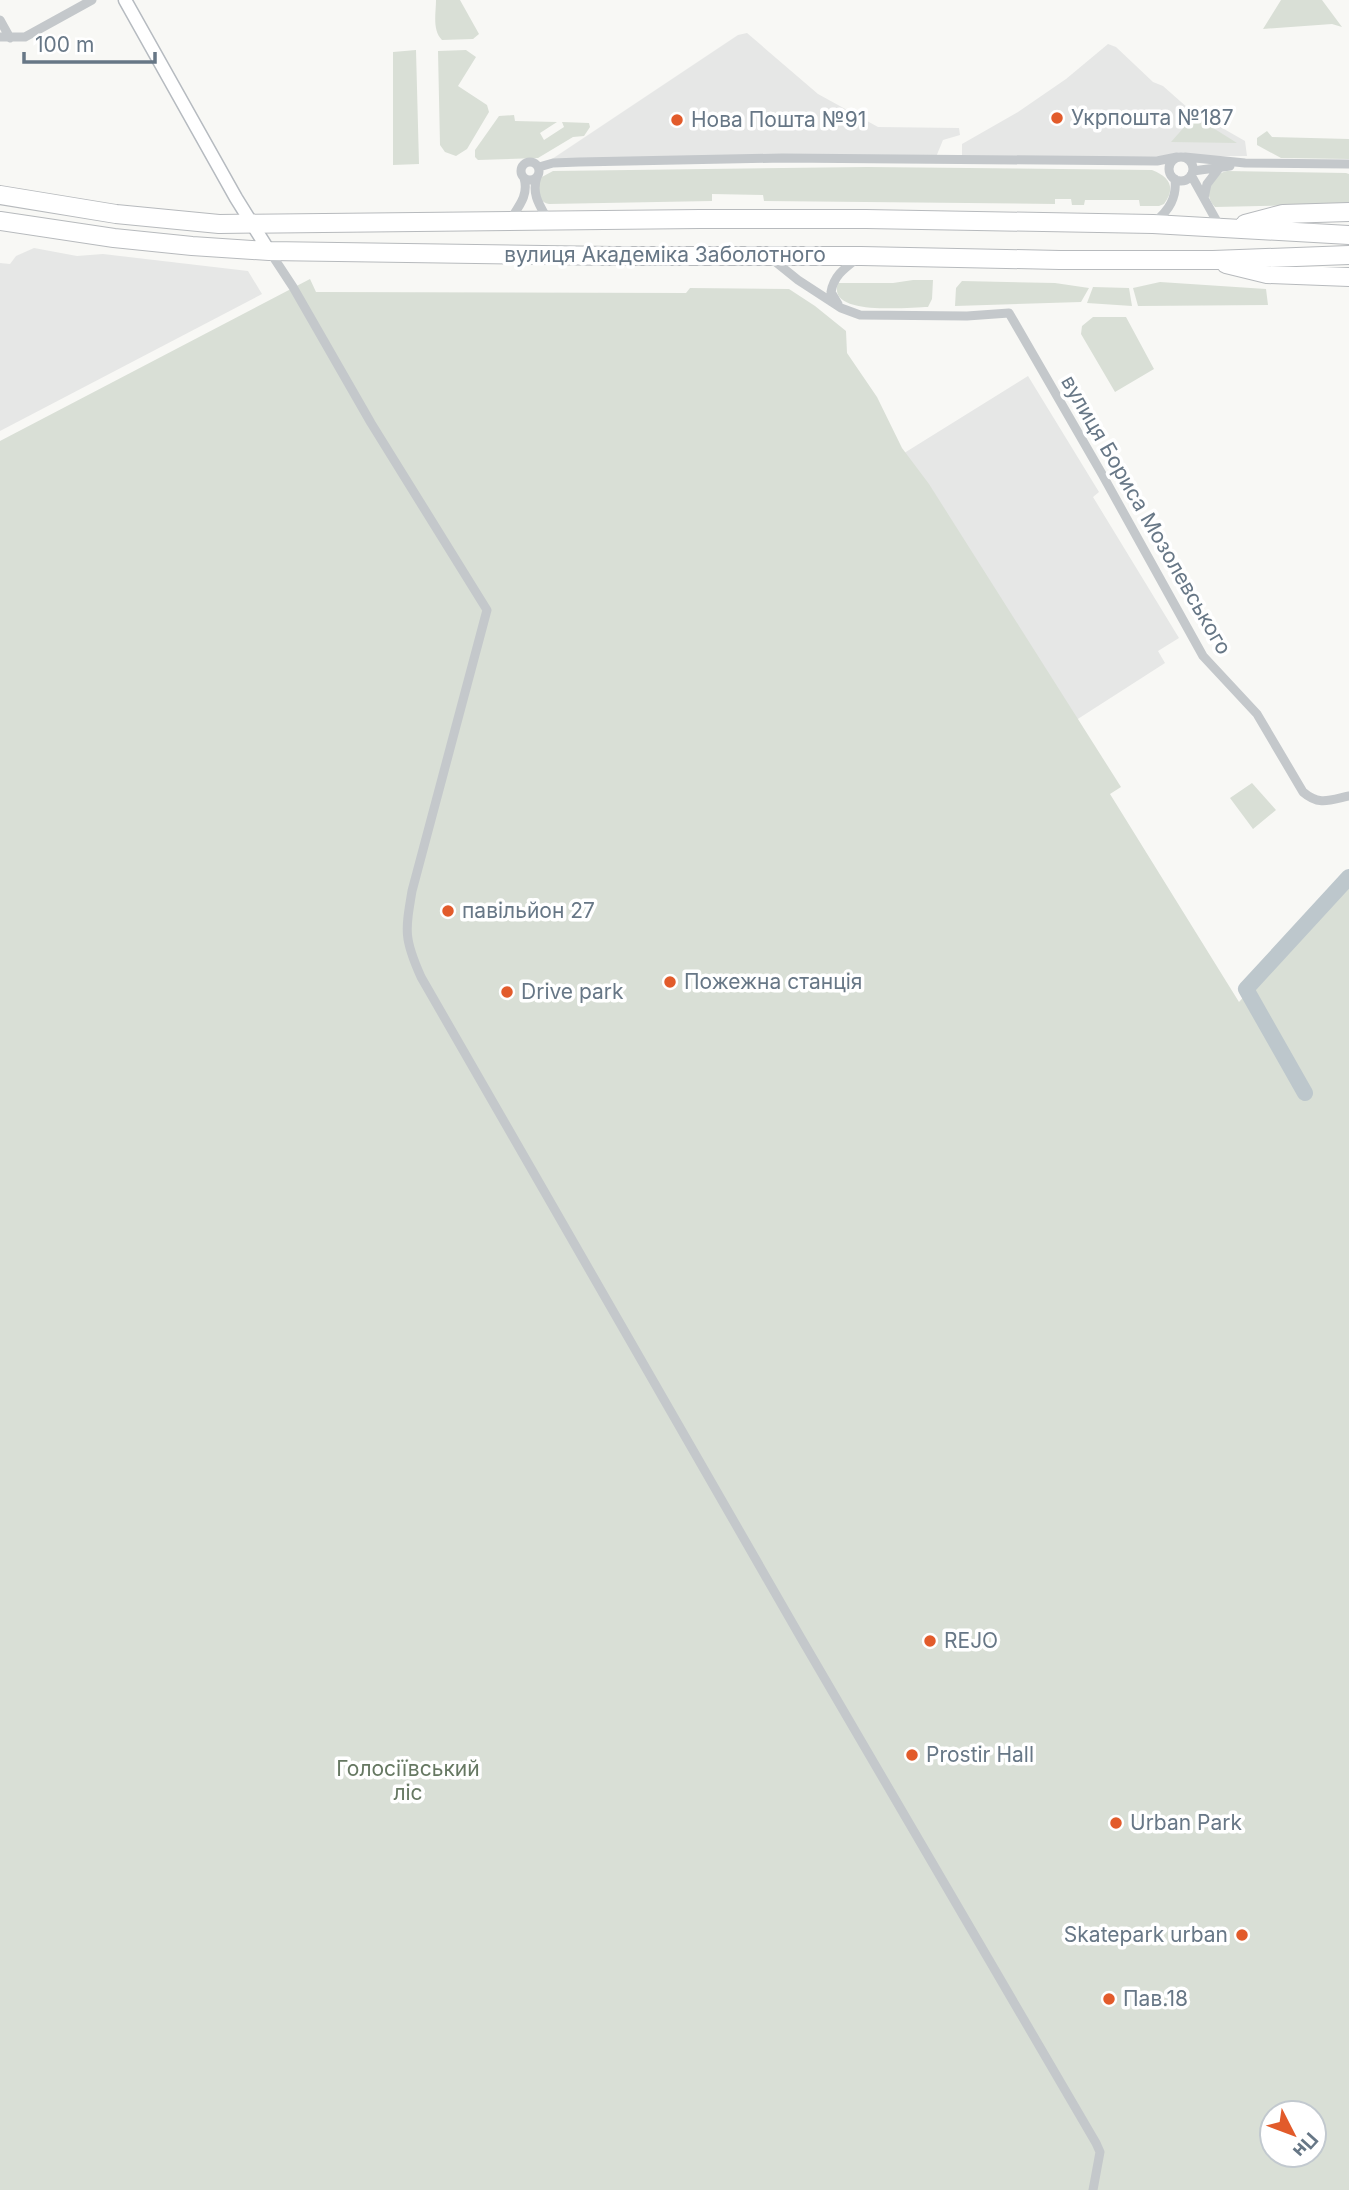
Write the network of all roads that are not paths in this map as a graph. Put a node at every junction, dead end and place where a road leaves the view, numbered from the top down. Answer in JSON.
{"nodes":[{"id":1,"x":92,"y":0,"type":"edge"},
{"id":2,"x":125,"y":0,"type":"edge"},
{"id":3,"x":0,"y":20,"type":"edge"},
{"id":4,"x":5,"y":37,"type":"edge"},
{"id":5,"x":1181,"y":157,"type":"junction"},
{"id":6,"x":1157,"y":161,"type":"junction"},
{"id":7,"x":1245,"y":163,"type":"junction"},
{"id":8,"x":1346,"y":165,"type":"edge"},
{"id":9,"x":1220,"y":167,"type":"junction"},
{"id":10,"x":538,"y":172,"type":"junction"},
{"id":11,"x":1192,"y":173,"type":"junction"},
{"id":12,"x":1172,"y":175,"type":"junction"},
{"id":13,"x":524,"y":178,"type":"junction"},
{"id":14,"x":0,"y":195,"type":"edge"},
{"id":15,"x":1204,"y":198,"type":"junction"},
{"id":16,"x":1349,"y":212,"type":"edge"},
{"id":17,"x":0,"y":220,"type":"edge"},
{"id":18,"x":508,"y":222,"type":"junction"},
{"id":19,"x":549,"y":222,"type":"junction"},
{"id":20,"x":1153,"y":224,"type":"junction"},
{"id":21,"x":253,"y":225,"type":"junction"},
{"id":22,"x":1226,"y":227,"type":"junction"},
{"id":23,"x":1349,"y":235,"type":"edge"},
{"id":24,"x":269,"y":251,"type":"junction"},
{"id":25,"x":1340,"y":255,"type":"edge"},
{"id":26,"x":768,"y":256,"type":"junction"},
{"id":27,"x":862,"y":256,"type":"junction"},
{"id":28,"x":1213,"y":260,"type":"junction"},
{"id":29,"x":1349,"y":278,"type":"edge"},
{"id":30,"x":841,"y":309,"type":"junction"},
{"id":31,"x":1349,"y":796,"type":"edge"},
{"id":32,"x":1093,"y":2190,"type":"edge"}],
"edges":[{"from":1,"to":4,"type":"street"},
{"from":2,"to":21,"type":"street"},
{"from":3,"to":4,"type":"street"},
{"from":5,"to":6,"type":"street"},
{"from":5,"to":7,"type":"street"},
{"from":5,"to":11,"type":"street"},
{"from":5,"to":12,"type":"street"},
{"from":6,"to":10,"type":"street"},
{"from":6,"to":12,"type":"street"},
{"from":7,"to":8,"type":"street"},
{"from":7,"to":9,"type":"street"},
{"from":9,"to":11,"type":"street"},
{"from":9,"to":15,"type":"street"},
{"from":10,"to":13,"type":"street"},
{"from":10,"to":13,"type":"street"},
{"from":10,"to":19,"type":"street"},
{"from":11,"to":12,"type":"street"},
{"from":11,"to":15,"type":"street"},
{"from":12,"to":20,"type":"street"},
{"from":13,"to":18,"type":"street"},
{"from":14,"to":21,"type":"highway","name":"вулиця Академіка Заболотного"},
{"from":15,"to":22,"type":"street"},
{"from":16,"to":22,"type":"highway"},
{"from":17,"to":24,"type":"highway","name":"вулиця Академіка Заболотного"},
{"from":18,"to":19,"type":"highway","name":"вулиця Академіка Заболотного"},
{"from":18,"to":21,"type":"highway","name":"вулиця Академіка Заболотного"},
{"from":19,"to":20,"type":"highway","name":"вулиця Академіка Заболотного"},
{"from":20,"to":22,"type":"highway","name":"вулиця Академіка Заболотного"},
{"from":21,"to":24,"type":"street"},
{"from":22,"to":23,"type":"highway","name":"вулиця Академіка Заболотного"},
{"from":24,"to":26,"type":"highway","name":"вулиця Академіка Заболотного"},
{"from":24,"to":32,"type":"street"},
{"from":25,"to":28,"type":"highway","name":"вулиця Академіка Заболотного"},
{"from":26,"to":27,"type":"highway","name":"вулиця Академіка Заболотного"},
{"from":26,"to":30,"type":"street"},
{"from":27,"to":28,"type":"highway","name":"вулиця Академіка Заболотного"},
{"from":27,"to":30,"type":"street"},
{"from":28,"to":29,"type":"highway"},
{"from":30,"to":31,"type":"street","name":"вулиця Бориса Мозолевського"}]}
